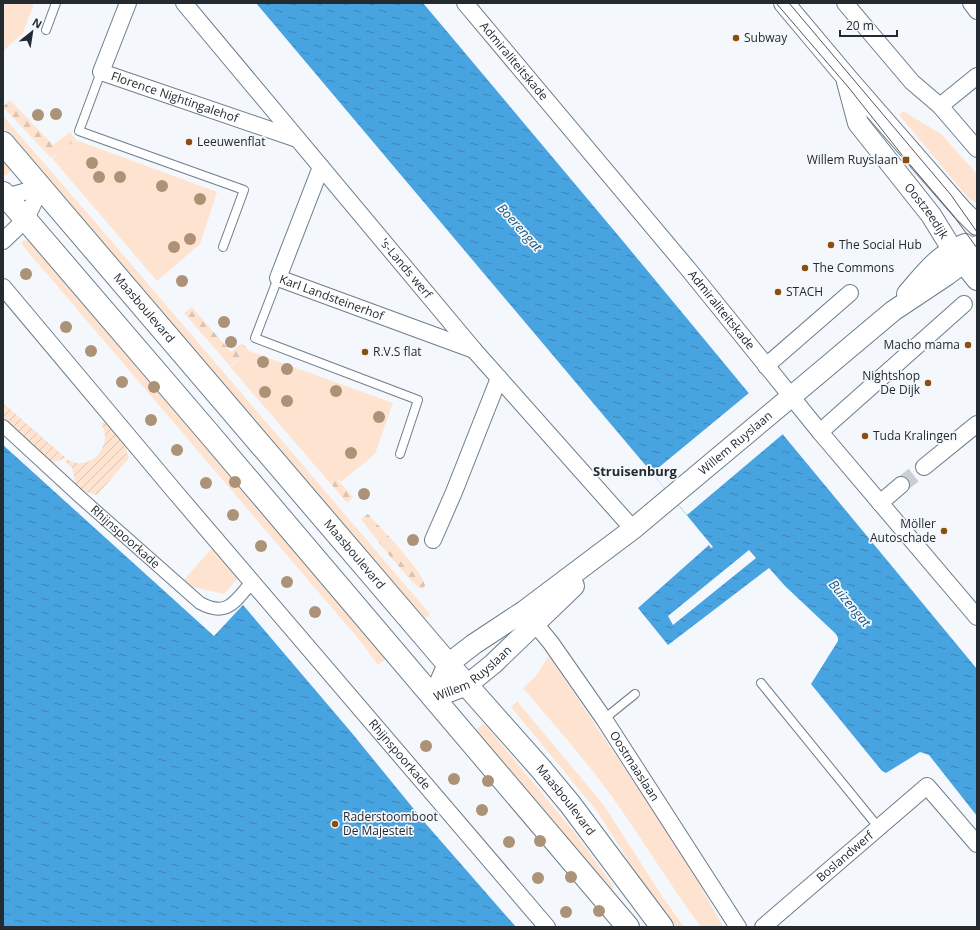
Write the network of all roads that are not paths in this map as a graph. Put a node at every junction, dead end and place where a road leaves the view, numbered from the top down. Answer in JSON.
{"nodes":[{"id":1,"x":56,"y":3,"type":"edge"},
{"id":2,"x":128,"y":3,"type":"edge"},
{"id":3,"x":184,"y":3,"type":"edge"},
{"id":4,"x":465,"y":3,"type":"edge"},
{"id":5,"x":784,"y":3,"type":"edge"},
{"id":6,"x":845,"y":3,"type":"edge"},
{"id":7,"x":971,"y":3,"type":"edge"},
{"id":8,"x":977,"y":10,"type":"edge"},
{"id":9,"x":46,"y":30,"type":"dead end"},
{"id":10,"x":101,"y":72,"type":"junction"},
{"id":11,"x":977,"y":76,"type":"edge"},
{"id":12,"x":847,"y":78,"type":"junction"},
{"id":13,"x":940,"y":106,"type":"junction"},
{"id":14,"x":296,"y":139,"type":"junction"},
{"id":15,"x":3,"y":143,"type":"edge"},
{"id":16,"x":977,"y":149,"type":"edge"},
{"id":17,"x":322,"y":167,"type":"junction"},
{"id":18,"x":41,"y":187,"type":"junction"},
{"id":19,"x":4,"y":197,"type":"edge"},
{"id":20,"x":26,"y":219,"type":"junction"},
{"id":21,"x":977,"y":225,"type":"edge"},
{"id":22,"x":977,"y":239,"type":"edge"},
{"id":23,"x":3,"y":241,"type":"edge"},
{"id":24,"x":977,"y":246,"type":"edge"},
{"id":25,"x":223,"y":247,"type":"dead end"},
{"id":26,"x":957,"y":256,"type":"junction"},
{"id":27,"x":278,"y":278,"type":"junction"},
{"id":28,"x":977,"y":280,"type":"edge"},
{"id":29,"x":3,"y":287,"type":"edge"},
{"id":30,"x":850,"y":294,"type":"dead end"},
{"id":31,"x":964,"y":304,"type":"dead end"},
{"id":32,"x":474,"y":350,"type":"junction"},
{"id":33,"x":766,"y":366,"type":"junction"},
{"id":34,"x":499,"y":378,"type":"junction"},
{"id":35,"x":791,"y":396,"type":"junction"},
{"id":36,"x":977,"y":424,"type":"edge"},
{"id":37,"x":3,"y":426,"type":"edge"},
{"id":38,"x":820,"y":432,"type":"junction"},
{"id":39,"x":400,"y":454,"type":"dead end"},
{"id":40,"x":924,"y":467,"type":"tunnel mouth"},
{"id":41,"x":902,"y":485,"type":"tunnel mouth"},
{"id":42,"x":880,"y":503,"type":"junction"},
{"id":43,"x":633,"y":529,"type":"junction"},
{"id":44,"x":433,"y":540,"type":"dead end"},
{"id":45,"x":252,"y":582,"type":"junction"},
{"id":46,"x":977,"y":617,"type":"edge"},
{"id":47,"x":529,"y":618,"type":"junction"},
{"id":48,"x":448,"y":664,"type":"junction"},
{"id":49,"x":761,"y":683,"type":"dead end"},
{"id":50,"x":467,"y":685,"type":"junction"},
{"id":51,"x":635,"y":694,"type":"dead end"},
{"id":52,"x":433,"y":698,"type":"junction"},
{"id":53,"x":604,"y":719,"type":"junction"},
{"id":54,"x":879,"y":828,"type":"junction"},
{"id":55,"x":977,"y":844,"type":"edge"},
{"id":56,"x":547,"y":927,"type":"edge"},
{"id":57,"x":628,"y":927,"type":"edge"},
{"id":58,"x":662,"y":927,"type":"edge"},
{"id":59,"x":738,"y":927,"type":"edge"},
{"id":60,"x":763,"y":927,"type":"edge"}],
"edges":[{"from":1,"to":9,"type":"lane"},
{"from":2,"to":10,"type":"street","name":"Florence Nightingalehof"},
{"from":3,"to":14,"type":"street","name":"'s-Lands werf"},
{"from":4,"to":33,"type":"street","name":"Admiraliteitskade"},
{"from":5,"to":12,"type":"street","name":"Oostzeedijk"},
{"from":6,"to":13,"type":"street"},
{"from":7,"to":8,"type":"street"},
{"from":10,"to":14,"type":"street","name":"Florence Nightingalehof"},
{"from":10,"to":25,"type":"lane"},
{"from":11,"to":13,"type":"street"},
{"from":12,"to":21,"type":"street","name":"Oostzeedijk"},
{"from":12,"to":26,"type":"street","name":"Oostzeedijk"},
{"from":13,"to":16,"type":"street"},
{"from":14,"to":17,"type":"street","name":"'s-Lands werf"},
{"from":15,"to":18,"type":"main road","name":"Maasboulevard"},
{"from":17,"to":27,"type":"street","name":"Karl Landsteinerhof"},
{"from":17,"to":32,"type":"street","name":"'s-Lands werf"},
{"from":18,"to":19,"type":"street"},
{"from":18,"to":20,"type":"street"},
{"from":18,"to":48,"type":"main road","name":"Maasboulevard"},
{"from":19,"to":20,"type":"main road"},
{"from":20,"to":23,"type":"street"},
{"from":20,"to":52,"type":"main road"},
{"from":22,"to":26,"type":"street","name":"Willem Ruyslaan"},
{"from":24,"to":26,"type":"street","name":"Willem Ruyslaan"},
{"from":26,"to":28,"type":"street","name":"Oostzeedijk"},
{"from":26,"to":35,"type":"street","name":"Willem Ruyslaan"},
{"from":27,"to":32,"type":"street","name":"Karl Landsteinerhof"},
{"from":27,"to":39,"type":"lane"},
{"from":29,"to":45,"type":"street","name":"Rhijnspoorkade"},
{"from":30,"to":33,"type":"street"},
{"from":31,"to":38,"type":"street"},
{"from":32,"to":34,"type":"street","name":"'s-Lands werf"},
{"from":33,"to":35,"type":"street","name":"Admiraliteitskade"},
{"from":34,"to":43,"type":"street","name":"'s-Lands werf"},
{"from":34,"to":44,"type":"street"},
{"from":35,"to":38,"type":"street","name":"Admiraliteitskade"},
{"from":35,"to":43,"type":"street","name":"Willem Ruyslaan"},
{"from":36,"to":40,"type":"street"},
{"from":37,"to":45,"type":"street","name":"Rhijnspoorkade"},
{"from":38,"to":42,"type":"street","name":"Admiraliteitskade"},
{"from":41,"to":42,"type":"street"},
{"from":42,"to":46,"type":"street","name":"Admiraliteitskade"},
{"from":43,"to":47,"type":"street","name":"Willem Ruyslaan"},
{"from":45,"to":56,"type":"street","name":"Rhijnspoorkade"},
{"from":47,"to":48,"type":"street","name":"Willem Ruyslaan"},
{"from":47,"to":50,"type":"street","name":"Willem Ruyslaan"},
{"from":47,"to":53,"type":"street","name":"Oostmaaslaan"},
{"from":48,"to":50,"type":"main road","name":"Maasboulevard"},
{"from":48,"to":52,"type":"street","name":"Willem Ruyslaan"},
{"from":49,"to":54,"type":"lane"},
{"from":50,"to":52,"type":"street","name":"Willem Ruyslaan"},
{"from":50,"to":58,"type":"main road","name":"Maasboulevard"},
{"from":51,"to":53,"type":"lane"},
{"from":52,"to":57,"type":"main road"},
{"from":53,"to":59,"type":"street","name":"Oostmaaslaan"},
{"from":54,"to":55,"type":"street","name":"Boslandwerf"},
{"from":54,"to":60,"type":"street","name":"Boslandwerf"}]}
